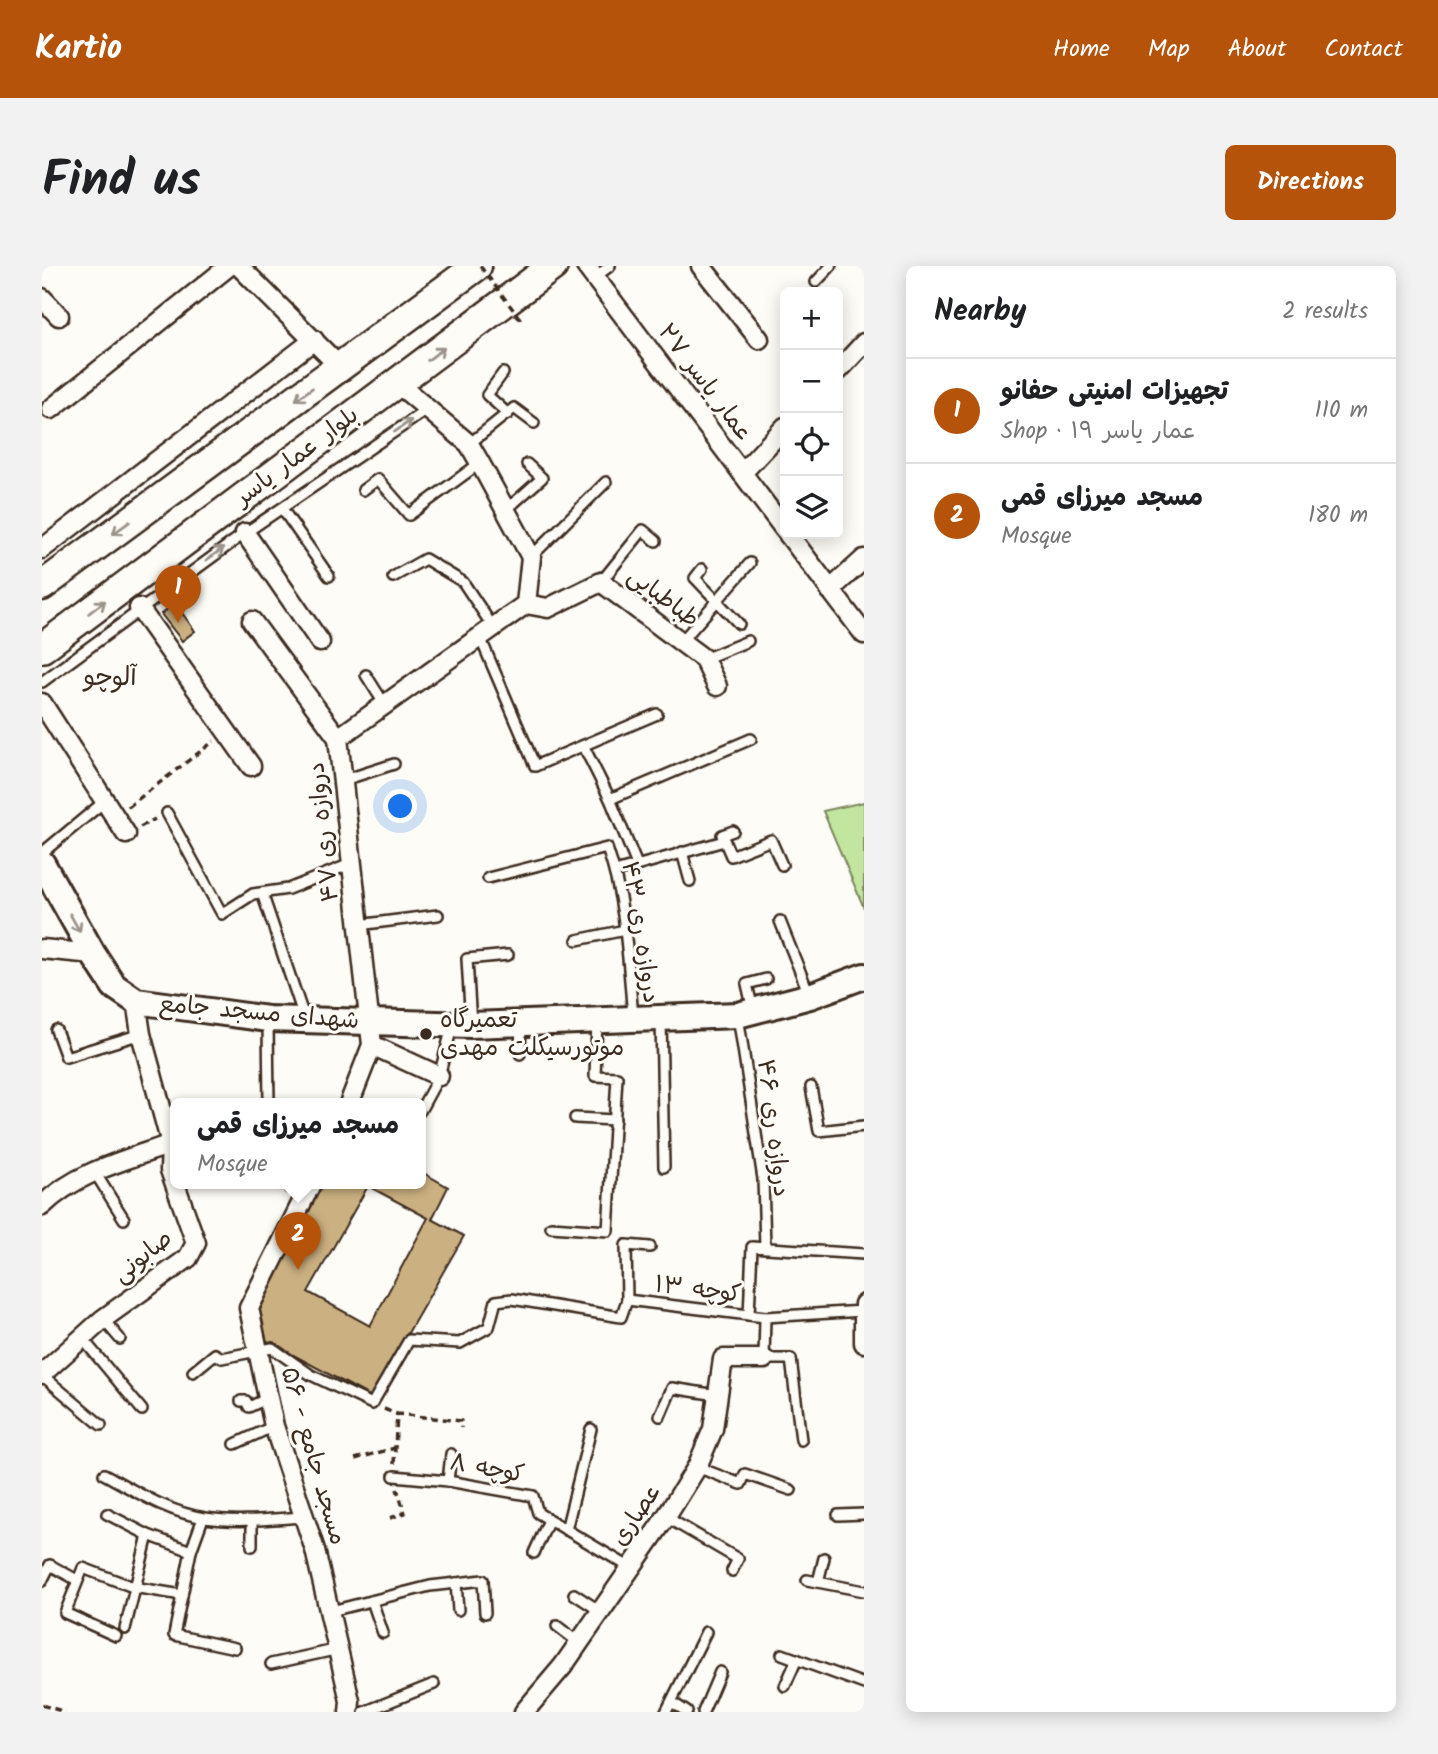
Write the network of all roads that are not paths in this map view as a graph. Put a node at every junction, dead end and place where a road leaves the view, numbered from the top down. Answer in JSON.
{"nodes":[{"id":1,"x":229,"y":266,"type":"edge"},
{"id":2,"x":239,"y":266,"type":"edge"},
{"id":3,"x":552,"y":266,"type":"edge"},
{"id":4,"x":610,"y":266,"type":"edge"},
{"id":5,"x":701,"y":266,"type":"edge"},
{"id":6,"x":831,"y":266,"type":"edge"},
{"id":7,"x":467,"y":269,"type":"edge"},
{"id":8,"x":590,"y":272,"type":"edge"},
{"id":9,"x":816,"y":282,"type":"dead end"},
{"id":10,"x":42,"y":298,"type":"edge"},
{"id":11,"x":59,"y":316,"type":"dead end"},
{"id":12,"x":314,"y":340,"type":"junction"},
{"id":13,"x":759,"y":340,"type":"dead end"},
{"id":14,"x":864,"y":343,"type":"edge"},
{"id":15,"x":843,"y":366,"type":"edge"},
{"id":16,"x":340,"y":367,"type":"junction"},
{"id":17,"x":503,"y":373,"type":"dead end"},
{"id":18,"x":397,"y":383,"type":"junction"},
{"id":19,"x":51,"y":409,"type":"dead end"},
{"id":20,"x":428,"y":410,"type":"junction"},
{"id":21,"x":508,"y":414,"type":"junction"},
{"id":22,"x":534,"y":423,"type":"dead end"},
{"id":23,"x":780,"y":432,"type":"edge"},
{"id":24,"x":469,"y":444,"type":"junction"},
{"id":25,"x":480,"y":463,"type":"junction"},
{"id":26,"x":527,"y":464,"type":"dead end"},
{"id":27,"x":742,"y":472,"type":"junction"},
{"id":28,"x":606,"y":482,"type":"dead end"},
{"id":29,"x":363,"y":490,"type":"dead end"},
{"id":30,"x":283,"y":510,"type":"junction"},
{"id":31,"x":506,"y":510,"type":"junction"},
{"id":32,"x":780,"y":523,"type":"edge"},
{"id":33,"x":245,"y":533,"type":"junction"},
{"id":34,"x":792,"y":539,"type":"edge"},
{"id":35,"x":656,"y":541,"type":"dead end"},
{"id":36,"x":42,"y":549,"type":"edge"},
{"id":37,"x":531,"y":557,"type":"junction"},
{"id":38,"x":864,"y":559,"type":"edge"},
{"id":39,"x":750,"y":563,"type":"dead end"},
{"id":40,"x":702,"y":569,"type":"dead end"},
{"id":41,"x":328,"y":576,"type":"dead end"},
{"id":42,"x":393,"y":577,"type":"dead end"},
{"id":43,"x":601,"y":582,"type":"junction"},
{"id":44,"x":42,"y":586,"type":"edge"},
{"id":45,"x":831,"y":590,"type":"junction"},
{"id":46,"x":718,"y":600,"type":"junction"},
{"id":47,"x":526,"y":604,"type":"junction"},
{"id":48,"x":139,"y":608,"type":"junction"},
{"id":49,"x":252,"y":621,"type":"dead end"},
{"id":50,"x":739,"y":624,"type":"dead end"},
{"id":51,"x":486,"y":632,"type":"junction"},
{"id":52,"x":864,"y":634,"type":"edge"},
{"id":53,"x":748,"y":641,"type":"dead end"},
{"id":54,"x":320,"y":642,"type":"dead end"},
{"id":55,"x":681,"y":642,"type":"junction"},
{"id":56,"x":42,"y":648,"type":"edge"},
{"id":57,"x":704,"y":659,"type":"junction"},
{"id":58,"x":366,"y":675,"type":"dead end"},
{"id":59,"x":42,"y":682,"type":"edge"},
{"id":60,"x":717,"y":685,"type":"dead end"},
{"id":61,"x":42,"y":703,"type":"edge"},
{"id":62,"x":384,"y":705,"type":"junction"},
{"id":63,"x":657,"y":714,"type":"dead end"},
{"id":64,"x":338,"y":738,"type":"junction"},
{"id":65,"x":751,"y":739,"type":"dead end"},
{"id":66,"x":584,"y":747,"type":"junction"},
{"id":67,"x":394,"y":764,"type":"dead end"},
{"id":68,"x":251,"y":766,"type":"dead end"},
{"id":69,"x":344,"y":780,"type":"junction"},
{"id":70,"x":610,"y":799,"type":"junction"},
{"id":71,"x":105,"y":801,"type":"junction"},
{"id":72,"x":167,"y":813,"type":"road end"},
{"id":73,"x":733,"y":831,"type":"dead end"},
{"id":74,"x":126,"y":834,"type":"road end"},
{"id":75,"x":724,"y":841,"type":"junction"},
{"id":76,"x":682,"y":852,"type":"junction"},
{"id":77,"x":42,"y":853,"type":"edge"},
{"id":78,"x":42,"y":863,"type":"edge"},
{"id":79,"x":353,"y":863,"type":"junction"},
{"id":80,"x":636,"y":866,"type":"junction"},
{"id":81,"x":782,"y":866,"type":"dead end"},
{"id":82,"x":615,"y":872,"type":"junction"},
{"id":83,"x":488,"y":878,"type":"dead end"},
{"id":84,"x":690,"y":881,"type":"dead end"},
{"id":85,"x":262,"y":893,"type":"junction"},
{"id":86,"x":438,"y":915,"type":"dead end"},
{"id":87,"x":780,"y":921,"type":"dead end"},
{"id":88,"x":358,"y":925,"type":"junction"},
{"id":89,"x":625,"y":930,"type":"junction"},
{"id":90,"x":577,"y":940,"type":"dead end"},
{"id":91,"x":42,"y":949,"type":"edge"},
{"id":92,"x":93,"y":954,"type":"junction"},
{"id":93,"x":508,"y":955,"type":"dead end"},
{"id":94,"x":864,"y":976,"type":"edge"},
{"id":95,"x":766,"y":979,"type":"dead end"},
{"id":96,"x":810,"y":996,"type":"junction"},
{"id":97,"x":136,"y":1001,"type":"junction"},
{"id":98,"x":746,"y":1013,"type":"junction"},
{"id":99,"x":634,"y":1018,"type":"junction"},
{"id":100,"x":661,"y":1018,"type":"junction"},
{"id":101,"x":268,"y":1019,"type":"junction"},
{"id":102,"x":597,"y":1019,"type":"junction"},
{"id":103,"x":305,"y":1020,"type":"junction"},
{"id":104,"x":521,"y":1022,"type":"junction"},
{"id":105,"x":462,"y":1025,"type":"junction"},
{"id":106,"x":56,"y":1030,"type":"dead end"},
{"id":107,"x":141,"y":1034,"type":"junction"},
{"id":108,"x":370,"y":1035,"type":"junction"},
{"id":109,"x":520,"y":1054,"type":"dead end"},
{"id":110,"x":439,"y":1076,"type":"junction"},
{"id":111,"x":811,"y":1087,"type":"dead end"},
{"id":112,"x":269,"y":1098,"type":"edge"},
{"id":113,"x":350,"y":1098,"type":"edge"},
{"id":114,"x":426,"y":1101,"type":"edge"},
{"id":115,"x":575,"y":1118,"type":"dead end"},
{"id":116,"x":615,"y":1120,"type":"junction"},
{"id":117,"x":864,"y":1126,"type":"edge"},
{"id":118,"x":170,"y":1140,"type":"edge"},
{"id":119,"x":170,"y":1144,"type":"edge"},
{"id":120,"x":664,"y":1167,"type":"dead end"},
{"id":121,"x":94,"y":1171,"type":"junction"},
{"id":122,"x":177,"y":1189,"type":"edge"},
{"id":123,"x":308,"y":1189,"type":"edge"},
{"id":124,"x":42,"y":1206,"type":"edge"},
{"id":125,"x":124,"y":1219,"type":"dead end"},
{"id":126,"x":551,"y":1227,"type":"dead end"},
{"id":127,"x":650,"y":1247,"type":"dead end"},
{"id":128,"x":765,"y":1247,"type":"junction"},
{"id":129,"x":864,"y":1254,"type":"edge"},
{"id":130,"x":626,"y":1300,"type":"junction"},
{"id":131,"x":864,"y":1308,"type":"edge"},
{"id":132,"x":749,"y":1315,"type":"junction"},
{"id":133,"x":765,"y":1317,"type":"junction"},
{"id":134,"x":103,"y":1319,"type":"junction"},
{"id":135,"x":82,"y":1338,"type":"junction"},
{"id":136,"x":120,"y":1339,"type":"dead end"},
{"id":137,"x":864,"y":1343,"type":"edge"},
{"id":138,"x":257,"y":1348,"type":"junction"},
{"id":139,"x":765,"y":1359,"type":"junction"},
{"id":140,"x":193,"y":1372,"type":"dead end"},
{"id":141,"x":42,"y":1374,"type":"edge"},
{"id":142,"x":717,"y":1395,"type":"junction"},
{"id":143,"x":268,"y":1398,"type":"junction"},
{"id":144,"x":241,"y":1401,"type":"dead end"},
{"id":145,"x":142,"y":1410,"type":"dead end"},
{"id":146,"x":660,"y":1416,"type":"dead end"},
{"id":147,"x":101,"y":1425,"type":"dead end"},
{"id":148,"x":274,"y":1426,"type":"junction"},
{"id":149,"x":591,"y":1429,"type":"dead end"},
{"id":150,"x":801,"y":1440,"type":"dead end"},
{"id":151,"x":235,"y":1444,"type":"dead end"},
{"id":152,"x":451,"y":1454,"type":"dead end"},
{"id":153,"x":697,"y":1467,"type":"junction"},
{"id":154,"x":104,"y":1474,"type":"dead end"},
{"id":155,"x":394,"y":1476,"type":"dead end"},
{"id":156,"x":448,"y":1481,"type":"junction"},
{"id":157,"x":790,"y":1490,"type":"dead end"},
{"id":158,"x":107,"y":1514,"type":"dead end"},
{"id":159,"x":864,"y":1514,"type":"edge"},
{"id":160,"x":838,"y":1515,"type":"dead end"},
{"id":161,"x":304,"y":1517,"type":"junction"},
{"id":162,"x":666,"y":1517,"type":"junction"},
{"id":163,"x":203,"y":1518,"type":"junction"},
{"id":164,"x":549,"y":1520,"type":"junction"},
{"id":165,"x":252,"y":1521,"type":"junction"},
{"id":166,"x":566,"y":1530,"type":"junction"},
{"id":167,"x":148,"y":1535,"type":"junction"},
{"id":168,"x":252,"y":1546,"type":"dead end"},
{"id":169,"x":191,"y":1551,"type":"junction"},
{"id":170,"x":534,"y":1553,"type":"dead end"},
{"id":171,"x":824,"y":1558,"type":"dead end"},
{"id":172,"x":631,"y":1568,"type":"junction"},
{"id":173,"x":732,"y":1571,"type":"dead end"},
{"id":174,"x":77,"y":1580,"type":"junction"},
{"id":175,"x":807,"y":1580,"type":"dead end"},
{"id":176,"x":42,"y":1581,"type":"edge"},
{"id":177,"x":818,"y":1582,"type":"junction"},
{"id":178,"x":456,"y":1583,"type":"junction"},
{"id":179,"x":133,"y":1587,"type":"junction"},
{"id":180,"x":864,"y":1591,"type":"edge"},
{"id":181,"x":574,"y":1594,"type":"dead end"},
{"id":182,"x":182,"y":1595,"type":"junction"},
{"id":183,"x":372,"y":1601,"type":"junction"},
{"id":184,"x":458,"y":1610,"type":"dead end"},
{"id":185,"x":331,"y":1611,"type":"junction"},
{"id":186,"x":600,"y":1611,"type":"junction"},
{"id":187,"x":485,"y":1613,"type":"dead end"},
{"id":188,"x":557,"y":1626,"type":"dead end"},
{"id":189,"x":125,"y":1629,"type":"dead end"},
{"id":190,"x":706,"y":1632,"type":"dead end"},
{"id":191,"x":383,"y":1633,"type":"dead end"},
{"id":192,"x":116,"y":1636,"type":"dead end"},
{"id":193,"x":578,"y":1642,"type":"junction"},
{"id":194,"x":235,"y":1648,"type":"dead end"},
{"id":195,"x":339,"y":1649,"type":"junction"},
{"id":196,"x":782,"y":1654,"type":"dead end"},
{"id":197,"x":797,"y":1660,"type":"junction"},
{"id":198,"x":271,"y":1664,"type":"dead end"},
{"id":199,"x":720,"y":1672,"type":"dead end"},
{"id":200,"x":435,"y":1684,"type":"dead end"},
{"id":201,"x":864,"y":1684,"type":"edge"},
{"id":202,"x":785,"y":1686,"type":"dead end"},
{"id":203,"x":673,"y":1703,"type":"junction"},
{"id":204,"x":349,"y":1712,"type":"edge"},
{"id":205,"x":364,"y":1712,"type":"edge"},
{"id":206,"x":524,"y":1712,"type":"edge"},
{"id":207,"x":666,"y":1712,"type":"edge"},
{"id":208,"x":687,"y":1712,"type":"edge"},
{"id":209,"x":704,"y":1712,"type":"edge"}],
"edges":[{"from":1,"to":19,"type":"street"},
{"from":2,"to":12,"type":"street"},
{"from":18,"to":3,"type":"main road","name":"بلوار عمار یاسر","one_way":true},
{"from":4,"to":8,"type":"lane"},
{"from":5,"to":13,"type":"street"},
{"from":6,"to":9,"type":"lane"},
{"from":7,"to":16,"type":"main road","name":"بلوار عمار یاسر"},
{"from":8,"to":27,"type":"street","name":"عمار یاسر ۲۷"},
{"from":10,"to":11,"type":"street"},
{"from":12,"to":16,"type":"street"},
{"from":12,"to":36,"type":"street"},
{"from":14,"to":15,"type":"street"},
{"from":16,"to":44,"type":"main road","name":"بلوار عمار یاسر","one_way":true},
{"from":17,"to":21,"type":"lane"},
{"from":18,"to":20,"type":"street"},
{"from":56,"to":18,"type":"main road","name":"بلوار عمار یاسر","one_way":true},
{"from":20,"to":24,"type":"street"},
{"from":30,"to":20,"type":"lane","one_way":true},
{"from":21,"to":22,"type":"lane"},
{"from":21,"to":24,"type":"lane"},
{"from":23,"to":27,"type":"street"},
{"from":24,"to":25,"type":"street"},
{"from":25,"to":29,"type":"lane"},
{"from":25,"to":31,"type":"street"},
{"from":26,"to":31,"type":"lane"},
{"from":27,"to":32,"type":"street","name":"عمار یاسر ۲۷"},
{"from":28,"to":37,"type":"lane"},
{"from":30,"to":33,"type":"lane"},
{"from":30,"to":41,"type":"lane"},
{"from":31,"to":37,"type":"street"},
{"from":48,"to":33,"type":"lane","one_way":true},
{"from":33,"to":54,"type":"street"},
{"from":34,"to":45,"type":"street","name":"عمار یاسر ۲۷"},
{"from":35,"to":43,"type":"lane"},
{"from":37,"to":47,"type":"street"},
{"from":38,"to":45,"type":"street"},
{"from":39,"to":46,"type":"lane"},
{"from":40,"to":46,"type":"lane"},
{"from":42,"to":51,"type":"lane"},
{"from":43,"to":47,"type":"street","name":"طباطبایی"},
{"from":43,"to":55,"type":"street","name":"طباطبایی"},
{"from":45,"to":52,"type":"street","name":"عمار یاسر ۲۷"},
{"from":46,"to":50,"type":"lane"},
{"from":46,"to":55,"type":"lane"},
{"from":47,"to":51,"type":"street"},
{"from":48,"to":59,"type":"lane"},
{"from":48,"to":68,"type":"street"},
{"from":49,"to":64,"type":"street","name":"دروازه ری ۴۷"},
{"from":51,"to":62,"type":"street"},
{"from":51,"to":66,"type":"lane"},
{"from":53,"to":57,"type":"lane"},
{"from":55,"to":57,"type":"street","name":"طباطبایی"},
{"from":57,"to":60,"type":"street","name":"طباطبایی"},
{"from":58,"to":62,"type":"lane"},
{"from":61,"to":71,"type":"street"},
{"from":62,"to":64,"type":"street"},
{"from":63,"to":66,"type":"lane"},
{"from":64,"to":69,"type":"street","name":"دروازه ری ۴۷"},
{"from":65,"to":70,"type":"lane"},
{"from":66,"to":70,"type":"lane"},
{"from":67,"to":69,"type":"lane"},
{"from":69,"to":79,"type":"street","name":"دروازه ری ۴۷"},
{"from":70,"to":80,"type":"lane"},
{"from":71,"to":74,"type":"street"},
{"from":71,"to":77,"type":"lane"},
{"from":72,"to":85,"type":"lane"},
{"from":73,"to":75,"type":"lane"},
{"from":75,"to":76,"type":"lane"},
{"from":75,"to":81,"type":"lane"},
{"from":76,"to":80,"type":"lane"},
{"from":76,"to":84,"type":"lane"},
{"from":78,"to":92,"type":"main road","one_way":true},
{"from":79,"to":85,"type":"lane"},
{"from":79,"to":88,"type":"street","name":"دروازه ری ۴۷"},
{"from":80,"to":82,"type":"lane"},
{"from":82,"to":83,"type":"lane","name":"دروازه ری ۴۳"},
{"from":82,"to":89,"type":"lane","name":"دروازه ری ۴۳"},
{"from":85,"to":103,"type":"lane"},
{"from":86,"to":88,"type":"lane"},
{"from":87,"to":96,"type":"lane"},
{"from":88,"to":108,"type":"street","name":"دروازه ری ۴۷"},
{"from":89,"to":90,"type":"lane"},
{"from":89,"to":99,"type":"lane","name":"دروازه ری ۴۳"},
{"from":91,"to":92,"type":"street"},
{"from":92,"to":97,"type":"main road","name":"شهدای مسجد جامع"},
{"from":93,"to":105,"type":"lane"},
{"from":94,"to":96,"type":"main road","name":"شهدای مسجد جامع"},
{"from":95,"to":98,"type":"lane","name":"دروازه ری ۴۶"},
{"from":96,"to":98,"type":"main road","name":"شهدای مسجد جامع"},
{"from":97,"to":101,"type":"main road","name":"شهدای مسجد جامع"},
{"from":97,"to":107,"type":"street","name":"صابونی"},
{"from":98,"to":100,"type":"main road","name":"شهدای مسجد جامع"},
{"from":98,"to":128,"type":"lane","name":"دروازه ری ۴۶"},
{"from":99,"to":100,"type":"main road","name":"شهدای مسجد جامع"},
{"from":99,"to":102,"type":"main road","name":"شهدای مسجد جامع"},
{"from":100,"to":120,"type":"lane"},
{"from":101,"to":103,"type":"main road","name":"شهدای مسجد جامع"},
{"from":101,"to":112,"type":"lane"},
{"from":102,"to":104,"type":"main road","name":"شهدای مسجد جامع"},
{"from":102,"to":116,"type":"lane"},
{"from":103,"to":108,"type":"main road","name":"شهدای مسجد جامع"},
{"from":104,"to":105,"type":"main road","name":"شهدای مسجد جامع"},
{"from":104,"to":109,"type":"lane"},
{"from":105,"to":108,"type":"main road","name":"شهدای مسجد جامع"},
{"from":105,"to":110,"type":"lane"},
{"from":106,"to":107,"type":"lane"},
{"from":107,"to":118,"type":"street","name":"صابونی"},
{"from":108,"to":110,"type":"street"},
{"from":108,"to":113,"type":"street"},
{"from":110,"to":114,"type":"lane"},
{"from":111,"to":117,"type":"lane"},
{"from":115,"to":116,"type":"lane"},
{"from":116,"to":126,"type":"lane"},
{"from":119,"to":121,"type":"street"},
{"from":121,"to":124,"type":"street"},
{"from":121,"to":125,"type":"lane"},
{"from":122,"to":134,"type":"street","name":"صابونی"},
{"from":123,"to":138,"type":"street","name":"۵۶ - مسجد جامع"},
{"from":127,"to":130,"type":"lane"},
{"from":128,"to":129,"type":"lane"},
{"from":128,"to":132,"type":"lane"},
{"from":130,"to":132,"type":"lane","name":"کوچه ۱۳"},
{"from":130,"to":138,"type":"lane"},
{"from":131,"to":133,"type":"lane","name":"کوچه ۱۳"},
{"from":131,"to":137,"type":"street"},
{"from":132,"to":133,"type":"lane","name":"کوچه ۱۳"},
{"from":133,"to":139,"type":"lane"},
{"from":134,"to":135,"type":"street","name":"صابونی"},
{"from":134,"to":136,"type":"lane"},
{"from":135,"to":141,"type":"street","name":"صابونی"},
{"from":135,"to":145,"type":"lane"},
{"from":138,"to":140,"type":"lane"},
{"from":138,"to":143,"type":"street","name":"۵۶ - مسجد جامع"},
{"from":139,"to":142,"type":"street","name":"عصاری"},
{"from":139,"to":150,"type":"lane"},
{"from":141,"to":147,"type":"lane"},
{"from":142,"to":146,"type":"lane"},
{"from":142,"to":153,"type":"street","name":"عصاری"},
{"from":143,"to":144,"type":"lane"},
{"from":143,"to":148,"type":"street","name":"۵۶ - مسجد جامع"},
{"from":148,"to":151,"type":"lane"},
{"from":148,"to":161,"type":"street","name":"۵۶ - مسجد جامع"},
{"from":149,"to":166,"type":"lane"},
{"from":152,"to":156,"type":"lane"},
{"from":153,"to":157,"type":"lane"},
{"from":153,"to":162,"type":"street","name":"عصاری"},
{"from":154,"to":163,"type":"lane"},
{"from":155,"to":156,"type":"lane","name":"کوچه ۸"},
{"from":156,"to":164,"type":"lane","name":"کوچه ۸"},
{"from":158,"to":167,"type":"lane"},
{"from":159,"to":160,"type":"lane"},
{"from":161,"to":165,"type":"lane"},
{"from":161,"to":185,"type":"street","name":"۵۶ - مسجد جامع"},
{"from":162,"to":172,"type":"street","name":"عصاری"},
{"from":162,"to":173,"type":"lane"},
{"from":163,"to":165,"type":"lane"},
{"from":163,"to":169,"type":"lane"},
{"from":164,"to":166,"type":"lane","name":"کوچه ۸"},
{"from":164,"to":170,"type":"lane"},
{"from":165,"to":168,"type":"lane"},
{"from":166,"to":172,"type":"lane","name":"کوچه ۸"},
{"from":167,"to":169,"type":"lane"},
{"from":167,"to":179,"type":"lane"},
{"from":169,"to":182,"type":"lane"},
{"from":171,"to":177,"type":"lane"},
{"from":172,"to":186,"type":"street","name":"عصاری"},
{"from":174,"to":176,"type":"lane"},
{"from":174,"to":179,"type":"lane"},
{"from":174,"to":192,"type":"lane"},
{"from":175,"to":177,"type":"lane"},
{"from":177,"to":180,"type":"lane"},
{"from":178,"to":183,"type":"lane"},
{"from":178,"to":184,"type":"lane"},
{"from":178,"to":187,"type":"lane"},
{"from":179,"to":182,"type":"lane"},
{"from":179,"to":189,"type":"lane"},
{"from":181,"to":186,"type":"lane"},
{"from":182,"to":194,"type":"lane"},
{"from":183,"to":185,"type":"lane"},
{"from":183,"to":191,"type":"lane"},
{"from":185,"to":195,"type":"street","name":"۵۶ - مسجد جامع"},
{"from":186,"to":193,"type":"street","name":"عصاری"},
{"from":188,"to":193,"type":"lane"},
{"from":190,"to":203,"type":"lane"},
{"from":193,"to":206,"type":"street","name":"عصاری"},
{"from":195,"to":198,"type":"lane"},
{"from":195,"to":204,"type":"street","name":"۵۶ - مسجد جامع"},
{"from":196,"to":197,"type":"lane"},
{"from":197,"to":201,"type":"lane"},
{"from":197,"to":202,"type":"lane"},
{"from":199,"to":209,"type":"lane"},
{"from":200,"to":205,"type":"lane"},
{"from":203,"to":207,"type":"lane"},
{"from":203,"to":208,"type":"lane"}]}
